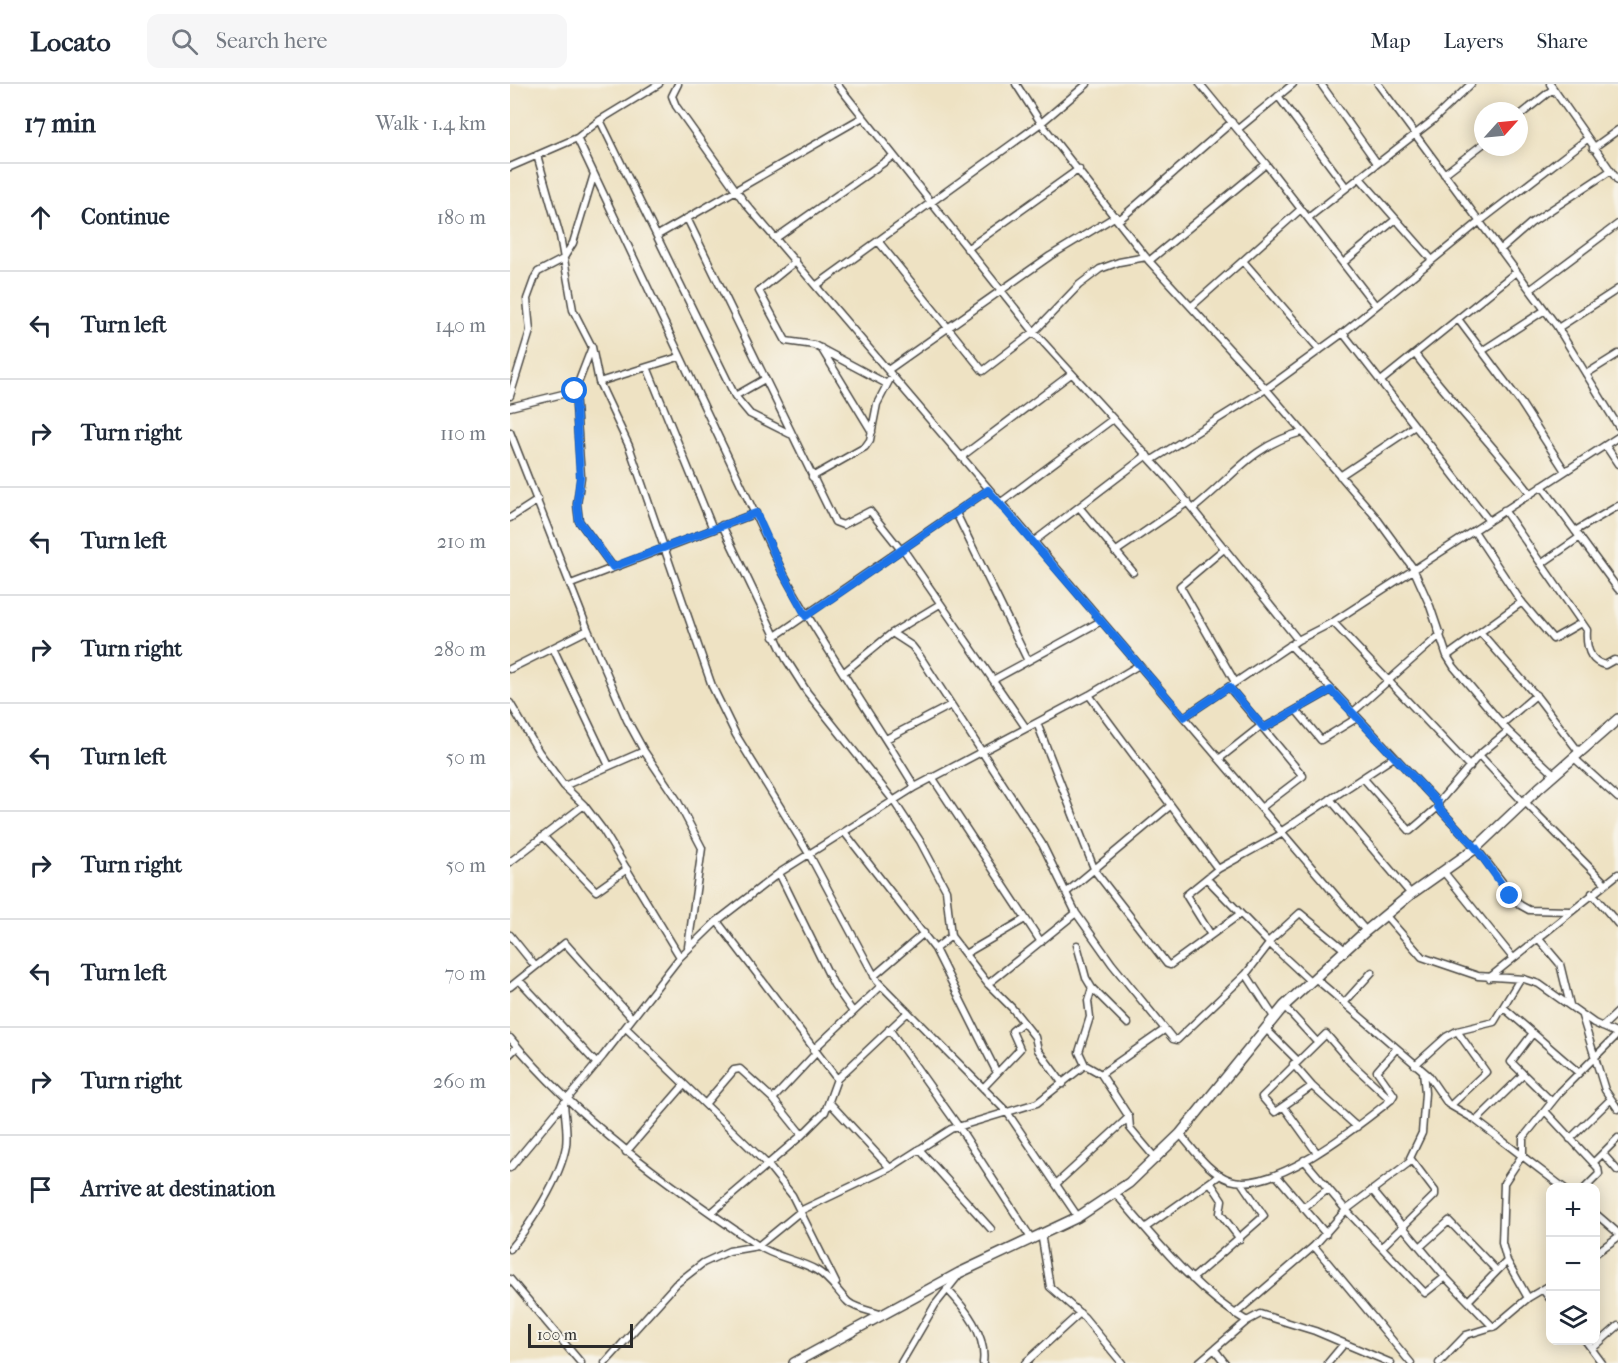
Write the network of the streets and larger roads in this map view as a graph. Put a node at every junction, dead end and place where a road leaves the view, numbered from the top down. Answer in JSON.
{"nodes":[{"id":1,"x":659,"y":84,"type":"edge"},
{"id":2,"x":666,"y":84,"type":"edge"},
{"id":3,"x":837,"y":84,"type":"edge"},
{"id":4,"x":1016,"y":84,"type":"edge"},
{"id":5,"x":1087,"y":84,"type":"edge"},
{"id":6,"x":1200,"y":84,"type":"edge"},
{"id":7,"x":1293,"y":84,"type":"edge"},
{"id":8,"x":1321,"y":84,"type":"edge"},
{"id":9,"x":1471,"y":84,"type":"edge"},
{"id":10,"x":1381,"y":85,"type":"edge"},
{"id":11,"x":676,"y":86,"type":"edge"},
{"id":12,"x":1551,"y":87,"type":"edge"},
{"id":13,"x":1278,"y":96,"type":"junction"},
{"id":14,"x":1528,"y":108,"type":"edge"},
{"id":15,"x":863,"y":117,"type":"junction"},
{"id":16,"x":600,"y":120,"type":"junction"},
{"id":17,"x":1232,"y":122,"type":"junction"},
{"id":18,"x":1041,"y":123,"type":"junction"},
{"id":19,"x":1238,"y":129,"type":"junction"},
{"id":20,"x":1618,"y":130,"type":"edge"},
{"id":21,"x":1414,"y":135,"type":"junction"},
{"id":22,"x":577,"y":138,"type":"junction"},
{"id":23,"x":1587,"y":139,"type":"junction"},
{"id":24,"x":1593,"y":148,"type":"junction"},
{"id":25,"x":1474,"y":151,"type":"edge"},
{"id":26,"x":537,"y":155,"type":"junction"},
{"id":27,"x":893,"y":156,"type":"junction"},
{"id":28,"x":1377,"y":162,"type":"junction"},
{"id":29,"x":1266,"y":164,"type":"junction"},
{"id":30,"x":510,"y":167,"type":"edge"},
{"id":31,"x":1079,"y":170,"type":"junction"},
{"id":32,"x":1610,"y":171,"type":"junction"},
{"id":33,"x":594,"y":174,"type":"junction"},
{"id":34,"x":1444,"y":174,"type":"junction"},
{"id":35,"x":1359,"y":177,"type":"junction"},
{"id":36,"x":1618,"y":181,"type":"edge"},
{"id":37,"x":1346,"y":187,"type":"junction"},
{"id":38,"x":735,"y":189,"type":"junction"},
{"id":39,"x":931,"y":202,"type":"junction"},
{"id":40,"x":1301,"y":209,"type":"junction"},
{"id":41,"x":687,"y":218,"type":"junction"},
{"id":42,"x":1118,"y":218,"type":"junction"},
{"id":43,"x":1308,"y":218,"type":"junction"},
{"id":44,"x":1396,"y":219,"type":"junction"},
{"id":45,"x":1479,"y":222,"type":"junction"},
{"id":46,"x":1618,"y":224,"type":"edge"},
{"id":47,"x":658,"y":234,"type":"junction"},
{"id":48,"x":776,"y":238,"type":"junction"},
{"id":49,"x":878,"y":241,"type":"junction"},
{"id":50,"x":967,"y":249,"type":"junction"},
{"id":51,"x":1500,"y":250,"type":"junction"},
{"id":52,"x":564,"y":259,"type":"junction"},
{"id":53,"x":1148,"y":259,"type":"junction"},
{"id":54,"x":1432,"y":260,"type":"junction"},
{"id":55,"x":796,"y":261,"type":"junction"},
{"id":56,"x":1243,"y":261,"type":"junction"},
{"id":57,"x":1343,"y":263,"type":"junction"},
{"id":58,"x":1516,"y":272,"type":"junction"},
{"id":59,"x":817,"y":285,"type":"junction"},
{"id":60,"x":1618,"y":289,"type":"edge"},
{"id":61,"x":1000,"y":290,"type":"junction"},
{"id":62,"x":1530,"y":290,"type":"junction"},
{"id":63,"x":1192,"y":306,"type":"junction"},
{"id":64,"x":1376,"y":306,"type":"junction"},
{"id":65,"x":1545,"y":310,"type":"junction"},
{"id":66,"x":1458,"y":319,"type":"junction"},
{"id":67,"x":1558,"y":328,"type":"junction"},
{"id":68,"x":948,"y":329,"type":"junction"},
{"id":69,"x":1034,"y":333,"type":"junction"},
{"id":70,"x":1343,"y":333,"type":"junction"},
{"id":71,"x":592,"y":347,"type":"junction"},
{"id":72,"x":821,"y":348,"type":"junction"},
{"id":73,"x":1320,"y":350,"type":"junction"},
{"id":74,"x":1482,"y":351,"type":"junction"},
{"id":75,"x":1415,"y":354,"type":"junction"},
{"id":76,"x":1618,"y":354,"type":"edge"},
{"id":77,"x":679,"y":357,"type":"junction"},
{"id":78,"x":647,"y":366,"type":"junction"},
{"id":79,"x":890,"y":373,"type":"junction"},
{"id":80,"x":1071,"y":374,"type":"junction"},
{"id":81,"x":1586,"y":374,"type":"junction"},
{"id":82,"x":763,"y":380,"type":"junction"},
{"id":83,"x":1381,"y":381,"type":"junction"},
{"id":84,"x":599,"y":382,"type":"junction"},
{"id":85,"x":887,"y":384,"type":"junction"},
{"id":86,"x":1266,"y":389,"type":"junction"},
{"id":87,"x":575,"y":391,"type":"junction"},
{"id":88,"x":510,"y":396,"type":"edge"},
{"id":89,"x":735,"y":396,"type":"junction"},
{"id":90,"x":510,"y":407,"type":"edge"},
{"id":91,"x":1113,"y":419,"type":"junction"},
{"id":92,"x":1416,"y":426,"type":"junction"},
{"id":93,"x":1618,"y":426,"type":"edge"},
{"id":94,"x":510,"y":432,"type":"edge"},
{"id":95,"x":872,"y":432,"type":"junction"},
{"id":96,"x":1302,"y":432,"type":"junction"},
{"id":97,"x":791,"y":435,"type":"junction"},
{"id":98,"x":1618,"y":437,"type":"edge"},
{"id":99,"x":1606,"y":446,"type":"junction"},
{"id":100,"x":961,"y":458,"type":"junction"},
{"id":101,"x":1149,"y":458,"type":"junction"},
{"id":102,"x":1618,"y":464,"type":"edge"},
{"id":103,"x":1565,"y":471,"type":"junction"},
{"id":104,"x":1340,"y":476,"type":"junction"},
{"id":105,"x":812,"y":477,"type":"junction"},
{"id":106,"x":1542,"y":486,"type":"junction"},
{"id":107,"x":988,"y":490,"type":"junction"},
{"id":108,"x":1530,"y":493,"type":"junction"},
{"id":109,"x":538,"y":500,"type":"junction"},
{"id":110,"x":1188,"y":502,"type":"junction"},
{"id":111,"x":1000,"y":503,"type":"junction"},
{"id":112,"x":1618,"y":506,"type":"edge"},
{"id":113,"x":1078,"y":507,"type":"junction"},
{"id":114,"x":1194,"y":508,"type":"junction"},
{"id":115,"x":1504,"y":510,"type":"junction"},
{"id":116,"x":756,"y":513,"type":"junction"},
{"id":117,"x":956,"y":513,"type":"junction"},
{"id":118,"x":510,"y":518,"type":"edge"},
{"id":119,"x":1489,"y":521,"type":"junction"},
{"id":120,"x":722,"y":525,"type":"junction"},
{"id":121,"x":713,"y":529,"type":"junction"},
{"id":122,"x":1474,"y":531,"type":"junction"},
{"id":123,"x":1578,"y":534,"type":"junction"},
{"id":124,"x":1033,"y":542,"type":"junction"},
{"id":125,"x":664,"y":546,"type":"junction"},
{"id":126,"x":1225,"y":548,"type":"junction"},
{"id":127,"x":902,"y":550,"type":"junction"},
{"id":128,"x":1115,"y":552,"type":"junction"},
{"id":129,"x":1541,"y":564,"type":"junction"},
{"id":130,"x":613,"y":567,"type":"junction"},
{"id":131,"x":1413,"y":568,"type":"junction"},
{"id":132,"x":1133,"y":572,"type":"dead end"},
{"id":133,"x":571,"y":585,"type":"junction"},
{"id":134,"x":1618,"y":590,"type":"edge"},
{"id":135,"x":1522,"y":602,"type":"junction"},
{"id":136,"x":940,"y":604,"type":"junction"},
{"id":137,"x":806,"y":616,"type":"junction"},
{"id":138,"x":1101,"y":621,"type":"junction"},
{"id":139,"x":1333,"y":622,"type":"junction"},
{"id":140,"x":1581,"y":623,"type":"junction"},
{"id":141,"x":588,"y":630,"type":"junction"},
{"id":142,"x":892,"y":633,"type":"junction"},
{"id":143,"x":1481,"y":633,"type":"junction"},
{"id":144,"x":1441,"y":634,"type":"junction"},
{"id":145,"x":774,"y":637,"type":"junction"},
{"id":146,"x":1298,"y":640,"type":"junction"},
{"id":147,"x":1290,"y":645,"type":"junction"},
{"id":148,"x":553,"y":648,"type":"junction"},
{"id":149,"x":1447,"y":656,"type":"junction"},
{"id":150,"x":1029,"y":661,"type":"junction"},
{"id":151,"x":1618,"y":661,"type":"edge"},
{"id":152,"x":1139,"y":665,"type":"junction"},
{"id":153,"x":510,"y":669,"type":"edge"},
{"id":154,"x":843,"y":674,"type":"junction"},
{"id":155,"x":993,"y":680,"type":"junction"},
{"id":156,"x":1387,"y":680,"type":"junction"},
{"id":157,"x":1235,"y":682,"type":"junction"},
{"id":158,"x":1229,"y":687,"type":"junction"},
{"id":159,"x":1331,"y":690,"type":"junction"},
{"id":160,"x":1089,"y":695,"type":"junction"},
{"id":161,"x":1536,"y":695,"type":"junction"},
{"id":162,"x":510,"y":703,"type":"edge"},
{"id":163,"x":951,"y":705,"type":"junction"},
{"id":164,"x":1296,"y":710,"type":"junction"},
{"id":165,"x":1354,"y":716,"type":"junction"},
{"id":166,"x":1184,"y":717,"type":"junction"},
{"id":167,"x":1618,"y":719,"type":"edge"},
{"id":168,"x":1037,"y":723,"type":"junction"},
{"id":169,"x":1502,"y":724,"type":"junction"},
{"id":170,"x":1263,"y":727,"type":"junction"},
{"id":171,"x":1026,"y":728,"type":"junction"},
{"id":172,"x":1508,"y":731,"type":"junction"},
{"id":173,"x":886,"y":739,"type":"junction"},
{"id":174,"x":644,"y":751,"type":"junction"},
{"id":175,"x":980,"y":751,"type":"junction"},
{"id":176,"x":1576,"y":754,"type":"junction"},
{"id":177,"x":1479,"y":755,"type":"junction"},
{"id":178,"x":1394,"y":757,"type":"junction"},
{"id":179,"x":1219,"y":759,"type":"junction"},
{"id":180,"x":609,"y":766,"type":"junction"},
{"id":181,"x":1470,"y":767,"type":"junction"},
{"id":182,"x":1554,"y":774,"type":"junction"},
{"id":183,"x":932,"y":777,"type":"junction"},
{"id":184,"x":1364,"y":779,"type":"junction"},
{"id":185,"x":564,"y":786,"type":"junction"},
{"id":186,"x":915,"y":786,"type":"junction"},
{"id":187,"x":1618,"y":798,"type":"edge"},
{"id":188,"x":1330,"y":799,"type":"junction"},
{"id":189,"x":893,"y":800,"type":"junction"},
{"id":190,"x":1524,"y":803,"type":"junction"},
{"id":191,"x":584,"y":805,"type":"junction"},
{"id":192,"x":1438,"y":805,"type":"junction"},
{"id":193,"x":1170,"y":806,"type":"junction"},
{"id":194,"x":1262,"y":807,"type":"junction"},
{"id":195,"x":1283,"y":832,"type":"junction"},
{"id":196,"x":845,"y":833,"type":"junction"},
{"id":197,"x":543,"y":836,"type":"junction"},
{"id":198,"x":1476,"y":848,"type":"junction"},
{"id":199,"x":808,"y":854,"type":"junction"},
{"id":200,"x":510,"y":861,"type":"edge"},
{"id":201,"x":627,"y":869,"type":"junction"},
{"id":202,"x":1218,"y":869,"type":"junction"},
{"id":203,"x":1095,"y":870,"type":"junction"},
{"id":204,"x":1443,"y":871,"type":"junction"},
{"id":205,"x":779,"y":873,"type":"junction"},
{"id":206,"x":1618,"y":874,"type":"edge"},
{"id":207,"x":1207,"y":879,"type":"junction"},
{"id":208,"x":1605,"y":883,"type":"junction"},
{"id":209,"x":1067,"y":892,"type":"junction"},
{"id":210,"x":1592,"y":893,"type":"junction"},
{"id":211,"x":1411,"y":894,"type":"junction"},
{"id":212,"x":1570,"y":911,"type":"junction"},
{"id":213,"x":1076,"y":913,"type":"junction"},
{"id":214,"x":1240,"y":914,"type":"junction"},
{"id":215,"x":1386,"y":916,"type":"junction"},
{"id":216,"x":1025,"y":919,"type":"junction"},
{"id":217,"x":717,"y":921,"type":"junction"},
{"id":218,"x":1618,"y":924,"type":"edge"},
{"id":219,"x":1366,"y":931,"type":"junction"},
{"id":220,"x":924,"y":933,"type":"junction"},
{"id":221,"x":510,"y":935,"type":"edge"},
{"id":222,"x":1211,"y":935,"type":"junction"},
{"id":223,"x":951,"y":936,"type":"junction"},
{"id":224,"x":1538,"y":938,"type":"junction"},
{"id":225,"x":1041,"y":942,"type":"junction"},
{"id":226,"x":1268,"y":943,"type":"junction"},
{"id":227,"x":1077,"y":945,"type":"dead end"},
{"id":228,"x":688,"y":948,"type":"junction"},
{"id":229,"x":935,"y":949,"type":"junction"},
{"id":230,"x":1345,"y":950,"type":"junction"},
{"id":231,"x":965,"y":954,"type":"junction"},
{"id":232,"x":680,"y":957,"type":"junction"},
{"id":233,"x":1513,"y":958,"type":"junction"},
{"id":234,"x":536,"y":966,"type":"junction"},
{"id":235,"x":1372,"y":972,"type":"dead end"},
{"id":236,"x":1246,"y":974,"type":"junction"},
{"id":237,"x":874,"y":976,"type":"junction"},
{"id":238,"x":1489,"y":978,"type":"junction"},
{"id":239,"x":1520,"y":979,"type":"junction"},
{"id":240,"x":519,"y":980,"type":"junction"},
{"id":241,"x":1313,"y":980,"type":"junction"},
{"id":242,"x":988,"y":984,"type":"junction"},
{"id":243,"x":881,"y":986,"type":"junction"},
{"id":244,"x":510,"y":987,"type":"edge"},
{"id":245,"x":1092,"y":988,"type":"junction"},
{"id":246,"x":1344,"y":1003,"type":"junction"},
{"id":247,"x":1570,"y":1005,"type":"junction"},
{"id":248,"x":1284,"y":1006,"type":"junction"},
{"id":249,"x":1504,"y":1008,"type":"junction"},
{"id":250,"x":854,"y":1012,"type":"junction"},
{"id":251,"x":908,"y":1012,"type":"junction"},
{"id":252,"x":1618,"y":1012,"type":"edge"},
{"id":253,"x":1581,"y":1014,"type":"junction"},
{"id":254,"x":1274,"y":1017,"type":"junction"},
{"id":255,"x":632,"y":1018,"type":"junction"},
{"id":256,"x":1023,"y":1022,"type":"junction"},
{"id":257,"x":1128,"y":1024,"type":"dead end"},
{"id":258,"x":1602,"y":1027,"type":"junction"},
{"id":259,"x":626,"y":1028,"type":"junction"},
{"id":260,"x":1265,"y":1028,"type":"junction"},
{"id":261,"x":889,"y":1029,"type":"junction"},
{"id":262,"x":1164,"y":1030,"type":"junction"},
{"id":263,"x":1457,"y":1031,"type":"junction"},
{"id":264,"x":1533,"y":1033,"type":"junction"},
{"id":265,"x":1618,"y":1034,"type":"edge"},
{"id":266,"x":510,"y":1038,"type":"edge"},
{"id":267,"x":1316,"y":1041,"type":"junction"},
{"id":268,"x":518,"y":1047,"type":"junction"},
{"id":269,"x":1396,"y":1049,"type":"junction"},
{"id":270,"x":815,"y":1051,"type":"junction"},
{"id":271,"x":510,"y":1054,"type":"edge"},
{"id":272,"x":1593,"y":1059,"type":"junction"},
{"id":273,"x":1295,"y":1062,"type":"junction"},
{"id":274,"x":597,"y":1064,"type":"junction"},
{"id":275,"x":1085,"y":1065,"type":"junction"},
{"id":276,"x":1415,"y":1065,"type":"junction"},
{"id":277,"x":1423,"y":1071,"type":"junction"},
{"id":278,"x":998,"y":1073,"type":"junction"},
{"id":279,"x":1579,"y":1073,"type":"junction"},
{"id":280,"x":1101,"y":1074,"type":"junction"},
{"id":281,"x":1523,"y":1075,"type":"junction"},
{"id":282,"x":837,"y":1079,"type":"junction"},
{"id":283,"x":1063,"y":1083,"type":"junction"},
{"id":284,"x":684,"y":1085,"type":"junction"},
{"id":285,"x":1312,"y":1086,"type":"junction"},
{"id":286,"x":983,"y":1088,"type":"junction"},
{"id":287,"x":772,"y":1099,"type":"junction"},
{"id":288,"x":1391,"y":1100,"type":"junction"},
{"id":289,"x":1610,"y":1100,"type":"junction"},
{"id":290,"x":565,"y":1102,"type":"junction"},
{"id":291,"x":1552,"y":1102,"type":"junction"},
{"id":292,"x":830,"y":1103,"type":"junction"},
{"id":293,"x":705,"y":1104,"type":"junction"},
{"id":294,"x":1451,"y":1105,"type":"junction"},
{"id":295,"x":1284,"y":1107,"type":"junction"},
{"id":296,"x":1618,"y":1109,"type":"edge"},
{"id":297,"x":1545,"y":1111,"type":"junction"},
{"id":298,"x":1007,"y":1112,"type":"junction"},
{"id":299,"x":1128,"y":1117,"type":"junction"},
{"id":300,"x":1477,"y":1120,"type":"junction"},
{"id":301,"x":959,"y":1127,"type":"junction"},
{"id":302,"x":1358,"y":1127,"type":"junction"},
{"id":303,"x":1180,"y":1134,"type":"junction"},
{"id":304,"x":802,"y":1135,"type":"junction"},
{"id":305,"x":1618,"y":1138,"type":"edge"},
{"id":306,"x":1570,"y":1139,"type":"junction"},
{"id":307,"x":919,"y":1149,"type":"junction"},
{"id":308,"x":626,"y":1152,"type":"junction"},
{"id":309,"x":1317,"y":1153,"type":"junction"},
{"id":310,"x":1523,"y":1154,"type":"junction"},
{"id":311,"x":1603,"y":1154,"type":"junction"},
{"id":312,"x":1156,"y":1159,"type":"junction"},
{"id":313,"x":1304,"y":1160,"type":"junction"},
{"id":314,"x":1411,"y":1161,"type":"junction"},
{"id":315,"x":1593,"y":1163,"type":"junction"},
{"id":316,"x":768,"y":1166,"type":"junction"},
{"id":317,"x":510,"y":1168,"type":"edge"},
{"id":318,"x":890,"y":1168,"type":"junction"},
{"id":319,"x":1618,"y":1171,"type":"edge"},
{"id":320,"x":1220,"y":1175,"type":"junction"},
{"id":321,"x":1276,"y":1175,"type":"junction"},
{"id":322,"x":1210,"y":1182,"type":"junction"},
{"id":323,"x":1241,"y":1182,"type":"junction"},
{"id":324,"x":1558,"y":1183,"type":"edge"},
{"id":325,"x":1591,"y":1183,"type":"edge"},
{"id":326,"x":1056,"y":1184,"type":"junction"},
{"id":327,"x":1328,"y":1189,"type":"junction"},
{"id":328,"x":1372,"y":1190,"type":"junction"},
{"id":329,"x":1115,"y":1193,"type":"junction"},
{"id":330,"x":1303,"y":1208,"type":"junction"},
{"id":331,"x":802,"y":1210,"type":"junction"},
{"id":332,"x":1346,"y":1210,"type":"junction"},
{"id":333,"x":711,"y":1213,"type":"junction"},
{"id":334,"x":1078,"y":1216,"type":"junction"},
{"id":335,"x":1600,"y":1218,"type":"edge"},
{"id":336,"x":1403,"y":1227,"type":"junction"},
{"id":337,"x":1145,"y":1228,"type":"junction"},
{"id":338,"x":991,"y":1229,"type":"dead end"},
{"id":339,"x":1041,"y":1233,"type":"junction"},
{"id":340,"x":1326,"y":1234,"type":"junction"},
{"id":341,"x":1618,"y":1235,"type":"edge"},
{"id":342,"x":1031,"y":1238,"type":"junction"},
{"id":343,"x":1240,"y":1239,"type":"junction"},
{"id":344,"x":758,"y":1246,"type":"junction"},
{"id":345,"x":1314,"y":1246,"type":"junction"},
{"id":346,"x":1382,"y":1247,"type":"junction"},
{"id":347,"x":1420,"y":1247,"type":"junction"},
{"id":348,"x":510,"y":1249,"type":"edge"},
{"id":349,"x":1600,"y":1249,"type":"edge"},
{"id":350,"x":1507,"y":1261,"type":"junction"},
{"id":351,"x":1497,"y":1271,"type":"junction"},
{"id":352,"x":959,"y":1274,"type":"junction"},
{"id":353,"x":1445,"y":1277,"type":"junction"},
{"id":354,"x":510,"y":1279,"type":"edge"},
{"id":355,"x":1192,"y":1279,"type":"junction"},
{"id":356,"x":837,"y":1287,"type":"junction"},
{"id":357,"x":1546,"y":1288,"type":"edge"},
{"id":358,"x":947,"y":1289,"type":"junction"},
{"id":359,"x":1543,"y":1290,"type":"junction"},
{"id":360,"x":1546,"y":1293,"type":"edge"},
{"id":361,"x":1528,"y":1298,"type":"junction"},
{"id":362,"x":1468,"y":1301,"type":"junction"},
{"id":363,"x":1080,"y":1313,"type":"junction"},
{"id":364,"x":1235,"y":1314,"type":"junction"},
{"id":365,"x":882,"y":1315,"type":"junction"},
{"id":366,"x":1246,"y":1321,"type":"junction"},
{"id":367,"x":1618,"y":1326,"type":"edge"},
{"id":368,"x":1493,"y":1328,"type":"junction"},
{"id":369,"x":1343,"y":1345,"type":"junction"},
{"id":370,"x":1588,"y":1345,"type":"edge"},
{"id":371,"x":1592,"y":1349,"type":"junction"},
{"id":372,"x":1215,"y":1350,"type":"junction"},
{"id":373,"x":581,"y":1363,"type":"edge"},
{"id":374,"x":605,"y":1363,"type":"edge"},
{"id":375,"x":794,"y":1363,"type":"edge"},
{"id":376,"x":901,"y":1363,"type":"edge"},
{"id":377,"x":983,"y":1363,"type":"edge"},
{"id":378,"x":1025,"y":1363,"type":"edge"},
{"id":379,"x":1122,"y":1363,"type":"edge"},
{"id":380,"x":1198,"y":1363,"type":"edge"},
{"id":381,"x":1225,"y":1363,"type":"edge"},
{"id":382,"x":1328,"y":1363,"type":"edge"},
{"id":383,"x":1391,"y":1363,"type":"edge"},
{"id":384,"x":1411,"y":1363,"type":"edge"},
{"id":385,"x":1439,"y":1363,"type":"edge"},
{"id":386,"x":1602,"y":1363,"type":"edge"}],
"edges":[{"from":1,"to":16,"type":"street"},
{"from":2,"to":11,"type":"street"},
{"from":3,"to":15,"type":"street"},
{"from":4,"to":18,"type":"street"},
{"from":5,"to":18,"type":"street"},
{"from":6,"to":17,"type":"street"},
{"from":7,"to":13,"type":"street"},
{"from":8,"to":28,"type":"street"},
{"from":9,"to":21,"type":"street"},
{"from":10,"to":21,"type":"street"},
{"from":11,"to":38,"type":"street"},
{"from":12,"to":14,"type":"street"},
{"from":12,"to":23,"type":"street"},
{"from":13,"to":19,"type":"street"},
{"from":13,"to":37,"type":"street"},
{"from":15,"to":27,"type":"street"},
{"from":15,"to":38,"type":"street"},
{"from":16,"to":22,"type":"street"},
{"from":16,"to":47,"type":"street"},
{"from":17,"to":19,"type":"street"},
{"from":17,"to":42,"type":"street"},
{"from":18,"to":31,"type":"street"},
{"from":18,"to":39,"type":"street"},
{"from":19,"to":29,"type":"street"},
{"from":20,"to":24,"type":"street"},
{"from":21,"to":28,"type":"street"},
{"from":21,"to":34,"type":"street"},
{"from":22,"to":26,"type":"street"},
{"from":22,"to":33,"type":"street"},
{"from":23,"to":24,"type":"street"},
{"from":23,"to":45,"type":"street"},
{"from":24,"to":32,"type":"street"},
{"from":25,"to":34,"type":"street"},
{"from":26,"to":30,"type":"street"},
{"from":26,"to":52,"type":"street"},
{"from":27,"to":39,"type":"street"},
{"from":27,"to":48,"type":"street"},
{"from":28,"to":35,"type":"street"},
{"from":29,"to":40,"type":"street"},
{"from":29,"to":53,"type":"street"},
{"from":31,"to":42,"type":"street"},
{"from":31,"to":50,"type":"street"},
{"from":32,"to":36,"type":"street"},
{"from":32,"to":51,"type":"street"},
{"from":33,"to":52,"type":"street"},
{"from":33,"to":77,"type":"street"},
{"from":34,"to":45,"type":"street"},
{"from":35,"to":37,"type":"street"},
{"from":35,"to":44,"type":"street"},
{"from":37,"to":43,"type":"street"},
{"from":38,"to":41,"type":"street"},
{"from":38,"to":48,"type":"street"},
{"from":39,"to":49,"type":"street"},
{"from":39,"to":50,"type":"street"},
{"from":40,"to":43,"type":"street"},
{"from":40,"to":56,"type":"street"},
{"from":41,"to":47,"type":"street"},
{"from":41,"to":82,"type":"street"},
{"from":42,"to":53,"type":"street"},
{"from":42,"to":61,"type":"street"},
{"from":43,"to":57,"type":"street"},
{"from":44,"to":54,"type":"street"},
{"from":44,"to":57,"type":"street"},
{"from":45,"to":51,"type":"street"},
{"from":45,"to":54,"type":"street"},
{"from":46,"to":62,"type":"street"},
{"from":47,"to":89,"type":"street"},
{"from":48,"to":55,"type":"street"},
{"from":49,"to":59,"type":"street"},
{"from":49,"to":68,"type":"street"},
{"from":50,"to":61,"type":"street"},
{"from":51,"to":58,"type":"street"},
{"from":52,"to":71,"type":"street"},
{"from":52,"to":88,"type":"street"},
{"from":53,"to":63,"type":"street"},
{"from":53,"to":69,"type":"street"},
{"from":54,"to":64,"type":"street"},
{"from":55,"to":59,"type":"street"},
{"from":55,"to":72,"type":"street"},
{"from":56,"to":63,"type":"street"},
{"from":56,"to":73,"type":"street"},
{"from":57,"to":64,"type":"street"},
{"from":58,"to":62,"type":"street"},
{"from":58,"to":66,"type":"street"},
{"from":59,"to":79,"type":"street"},
{"from":60,"to":67,"type":"street"},
{"from":61,"to":68,"type":"street"},
{"from":61,"to":69,"type":"street"},
{"from":62,"to":65,"type":"street"},
{"from":63,"to":86,"type":"street"},
{"from":64,"to":70,"type":"street"},
{"from":65,"to":67,"type":"street"},
{"from":65,"to":74,"type":"street"},
{"from":66,"to":74,"type":"street"},
{"from":66,"to":75,"type":"street"},
{"from":67,"to":81,"type":"street"},
{"from":68,"to":69,"type":"street"},
{"from":68,"to":79,"type":"street"},
{"from":69,"to":80,"type":"street"},
{"from":70,"to":73,"type":"street"},
{"from":70,"to":83,"type":"street"},
{"from":71,"to":84,"type":"street"},
{"from":71,"to":87,"type":"street"},
{"from":72,"to":85,"type":"street"},
{"from":72,"to":95,"type":"street"},
{"from":73,"to":86,"type":"street"},
{"from":74,"to":103,"type":"street"},
{"from":75,"to":83,"type":"street"},
{"from":75,"to":108,"type":"street"},
{"from":76,"to":81,"type":"street"},
{"from":77,"to":78,"type":"street"},
{"from":77,"to":116,"type":"street"},
{"from":78,"to":84,"type":"street"},
{"from":78,"to":121,"type":"street"},
{"from":79,"to":85,"type":"street"},
{"from":79,"to":100,"type":"street"},
{"from":80,"to":91,"type":"street"},
{"from":80,"to":100,"type":"street"},
{"from":81,"to":93,"type":"street"},
{"from":82,"to":89,"type":"street"},
{"from":82,"to":97,"type":"street"},
{"from":83,"to":92,"type":"street"},
{"from":84,"to":125,"type":"street"},
{"from":85,"to":95,"type":"street"},
{"from":86,"to":96,"type":"street"},
{"from":86,"to":101,"type":"street"},
{"from":87,"to":90,"type":"street"},
{"from":87,"to":130,"type":"street"},
{"from":89,"to":97,"type":"street"},
{"from":91,"to":101,"type":"street"},
{"from":91,"to":111,"type":"street"},
{"from":92,"to":104,"type":"street"},
{"from":92,"to":119,"type":"street"},
{"from":94,"to":109,"type":"street"},
{"from":95,"to":105,"type":"street"},
{"from":96,"to":104,"type":"street"},
{"from":96,"to":114,"type":"street"},
{"from":97,"to":105,"type":"street"},
{"from":98,"to":99,"type":"street"},
{"from":99,"to":102,"type":"street"},
{"from":99,"to":103,"type":"street"},
{"from":100,"to":107,"type":"street"},
{"from":101,"to":110,"type":"street"},
{"from":101,"to":113,"type":"street"},
{"from":103,"to":106,"type":"street"},
{"from":104,"to":131,"type":"street"},
{"from":105,"to":127,"type":"street"},
{"from":106,"to":108,"type":"street"},
{"from":106,"to":123,"type":"street"},
{"from":107,"to":111,"type":"street"},
{"from":107,"to":117,"type":"street"},
{"from":108,"to":115,"type":"street"},
{"from":109,"to":118,"type":"street"},
{"from":109,"to":133,"type":"street"},
{"from":110,"to":114,"type":"street"},
{"from":110,"to":128,"type":"street"},
{"from":111,"to":124,"type":"street"},
{"from":112,"to":123,"type":"street"},
{"from":113,"to":124,"type":"street"},
{"from":113,"to":128,"type":"street"},
{"from":114,"to":126,"type":"street"},
{"from":115,"to":119,"type":"street"},
{"from":115,"to":129,"type":"street"},
{"from":116,"to":120,"type":"street"},
{"from":116,"to":137,"type":"street"},
{"from":117,"to":127,"type":"street"},
{"from":117,"to":150,"type":"street"},
{"from":119,"to":122,"type":"street"},
{"from":120,"to":121,"type":"street"},
{"from":120,"to":145,"type":"street"},
{"from":121,"to":125,"type":"street"},
{"from":122,"to":131,"type":"street"},
{"from":122,"to":135,"type":"street"},
{"from":123,"to":129,"type":"street"},
{"from":123,"to":134,"type":"street"},
{"from":124,"to":138,"type":"street"},
{"from":125,"to":130,"type":"street"},
{"from":125,"to":199,"type":"street"},
{"from":126,"to":146,"type":"street"},
{"from":126,"to":157,"type":"street"},
{"from":127,"to":136,"type":"street"},
{"from":127,"to":137,"type":"street"},
{"from":128,"to":132,"type":"street"},
{"from":129,"to":140,"type":"street"},
{"from":130,"to":133,"type":"street"},
{"from":131,"to":139,"type":"street"},
{"from":131,"to":144,"type":"street"},
{"from":133,"to":141,"type":"street"},
{"from":135,"to":140,"type":"street"},
{"from":135,"to":143,"type":"street"},
{"from":136,"to":142,"type":"street"},
{"from":136,"to":155,"type":"street"},
{"from":137,"to":145,"type":"street"},
{"from":137,"to":154,"type":"street"},
{"from":138,"to":150,"type":"street"},
{"from":138,"to":152,"type":"street"},
{"from":139,"to":146,"type":"street"},
{"from":139,"to":156,"type":"street"},
{"from":140,"to":151,"type":"street"},
{"from":141,"to":148,"type":"street"},
{"from":141,"to":174,"type":"street"},
{"from":142,"to":154,"type":"street"},
{"from":142,"to":163,"type":"street"},
{"from":143,"to":149,"type":"street"},
{"from":143,"to":161,"type":"street"},
{"from":144,"to":149,"type":"street"},
{"from":144,"to":156,"type":"street"},
{"from":145,"to":189,"type":"street"},
{"from":146,"to":147,"type":"street"},
{"from":147,"to":157,"type":"street"},
{"from":147,"to":159,"type":"street"},
{"from":148,"to":153,"type":"street"},
{"from":148,"to":180,"type":"street"},
{"from":149,"to":169,"type":"street"},
{"from":150,"to":155,"type":"street"},
{"from":152,"to":160,"type":"street"},
{"from":152,"to":166,"type":"street"},
{"from":154,"to":173,"type":"street"},
{"from":155,"to":171,"type":"street"},
{"from":156,"to":165,"type":"street"},
{"from":156,"to":181,"type":"street"},
{"from":157,"to":158,"type":"street"},
{"from":158,"to":166,"type":"street"},
{"from":158,"to":170,"type":"street"},
{"from":159,"to":164,"type":"street"},
{"from":159,"to":165,"type":"street"},
{"from":160,"to":168,"type":"street"},
{"from":160,"to":193,"type":"street"},
{"from":161,"to":169,"type":"street"},
{"from":161,"to":176,"type":"street"},
{"from":162,"to":185,"type":"street"},
{"from":163,"to":173,"type":"street"},
{"from":163,"to":175,"type":"street"},
{"from":164,"to":165,"type":"street"},
{"from":164,"to":170,"type":"street"},
{"from":165,"to":178,"type":"street"},
{"from":166,"to":179,"type":"street"},
{"from":167,"to":176,"type":"street"},
{"from":168,"to":171,"type":"street"},
{"from":168,"to":203,"type":"street"},
{"from":169,"to":172,"type":"street"},
{"from":170,"to":179,"type":"street"},
{"from":170,"to":194,"type":"street"},
{"from":171,"to":175,"type":"street"},
{"from":172,"to":177,"type":"street"},
{"from":172,"to":182,"type":"street"},
{"from":173,"to":186,"type":"street"},
{"from":174,"to":180,"type":"street"},
{"from":174,"to":228,"type":"street"},
{"from":175,"to":183,"type":"street"},
{"from":175,"to":209,"type":"street"},
{"from":176,"to":182,"type":"street"},
{"from":176,"to":187,"type":"street"},
{"from":177,"to":181,"type":"street"},
{"from":177,"to":190,"type":"street"},
{"from":178,"to":184,"type":"street"},
{"from":178,"to":192,"type":"street"},
{"from":179,"to":194,"type":"street"},
{"from":180,"to":185,"type":"street"},
{"from":181,"to":192,"type":"street"},
{"from":182,"to":190,"type":"street"},
{"from":183,"to":186,"type":"street"},
{"from":183,"to":216,"type":"street"},
{"from":184,"to":188,"type":"street"},
{"from":184,"to":192,"type":"street"},
{"from":185,"to":191,"type":"street"},
{"from":186,"to":189,"type":"street"},
{"from":188,"to":195,"type":"street"},
{"from":188,"to":211,"type":"street"},
{"from":189,"to":196,"type":"street"},
{"from":189,"to":223,"type":"street"},
{"from":190,"to":198,"type":"street"},
{"from":190,"to":208,"type":"street"},
{"from":191,"to":197,"type":"street"},
{"from":191,"to":201,"type":"street"},
{"from":192,"to":198,"type":"street"},
{"from":193,"to":202,"type":"street"},
{"from":193,"to":203,"type":"street"},
{"from":194,"to":195,"type":"street"},
{"from":195,"to":202,"type":"street"},
{"from":195,"to":219,"type":"street"},
{"from":196,"to":199,"type":"street"},
{"from":196,"to":220,"type":"street"},
{"from":197,"to":200,"type":"street"},
{"from":197,"to":201,"type":"street"},
{"from":198,"to":204,"type":"street"},
{"from":198,"to":212,"type":"street"},
{"from":199,"to":205,"type":"street"},
{"from":199,"to":237,"type":"street"},
{"from":201,"to":232,"type":"street"},
{"from":202,"to":207,"type":"street"},
{"from":203,"to":209,"type":"street"},
{"from":203,"to":222,"type":"street"},
{"from":204,"to":211,"type":"street"},
{"from":204,"to":233,"type":"street"},
{"from":205,"to":217,"type":"street"},
{"from":205,"to":250,"type":"street"},
{"from":206,"to":208,"type":"street"},
{"from":207,"to":214,"type":"street"},
{"from":207,"to":222,"type":"street"},
{"from":208,"to":210,"type":"street"},
{"from":209,"to":213,"type":"street"},
{"from":210,"to":212,"type":"street"},
{"from":210,"to":218,"type":"street"},
{"from":211,"to":215,"type":"street"},
{"from":212,"to":224,"type":"street"},
{"from":213,"to":225,"type":"street"},
{"from":213,"to":262,"type":"street"},
{"from":214,"to":222,"type":"street"},
{"from":214,"to":226,"type":"street"},
{"from":215,"to":219,"type":"street"},
{"from":215,"to":238,"type":"street"},
{"from":216,"to":225,"type":"street"},
{"from":216,"to":231,"type":"street"},
{"from":217,"to":228,"type":"street"},
{"from":217,"to":270,"type":"street"},
{"from":219,"to":230,"type":"street"},
{"from":220,"to":229,"type":"street"},
{"from":220,"to":237,"type":"street"},
{"from":221,"to":234,"type":"street"},
{"from":223,"to":229,"type":"street"},
{"from":223,"to":231,"type":"street"},
{"from":224,"to":233,"type":"street"},
{"from":224,"to":247,"type":"street"},
{"from":225,"to":242,"type":"street"},
{"from":226,"to":230,"type":"street"},
{"from":226,"to":236,"type":"street"},
{"from":226,"to":241,"type":"street"},
{"from":227,"to":245,"type":"street"},
{"from":228,"to":232,"type":"street"},
{"from":229,"to":278,"type":"street"},
{"from":230,"to":241,"type":"street"},
{"from":231,"to":242,"type":"street"},
{"from":232,"to":255,"type":"street"},
{"from":233,"to":238,"type":"street"},
{"from":234,"to":240,"type":"street"},
{"from":234,"to":255,"type":"street"},
{"from":235,"to":246,"type":"street"},
{"from":236,"to":254,"type":"street"},
{"from":236,"to":262,"type":"street"},
{"from":237,"to":243,"type":"street"},
{"from":238,"to":239,"type":"street"},
{"from":239,"to":247,"type":"street"},
{"from":239,"to":249,"type":"street"},
{"from":240,"to":244,"type":"street"},
{"from":240,"to":274,"type":"street"},
{"from":241,"to":246,"type":"street"},
{"from":241,"to":248,"type":"street"},
{"from":242,"to":256,"type":"street"},
{"from":243,"to":250,"type":"street"},
{"from":243,"to":251,"type":"street"},
{"from":245,"to":257,"type":"street"},
{"from":245,"to":275,"type":"street"},
{"from":246,"to":269,"type":"street"},
{"from":247,"to":253,"type":"street"},
{"from":248,"to":254,"type":"street"},
{"from":248,"to":267,"type":"street"},
{"from":249,"to":263,"type":"street"},
{"from":249,"to":264,"type":"street"},
{"from":250,"to":270,"type":"street"},
{"from":251,"to":261,"type":"street"},
{"from":251,"to":286,"type":"street"},
{"from":252,"to":258,"type":"street"},
{"from":253,"to":258,"type":"street"},
{"from":253,"to":272,"type":"street"},
{"from":254,"to":260,"type":"street"},
{"from":255,"to":259,"type":"street"},
{"from":256,"to":278,"type":"street"},
{"from":256,"to":283,"type":"street"},
{"from":258,"to":265,"type":"street"},
{"from":259,"to":274,"type":"street"},
{"from":259,"to":284,"type":"street"},
{"from":260,"to":273,"type":"street"},
{"from":260,"to":303,"type":"street"},
{"from":261,"to":282,"type":"street"},
{"from":261,"to":301,"type":"street"},
{"from":262,"to":280,"type":"street"},
{"from":263,"to":276,"type":"street"},
{"from":263,"to":294,"type":"street"},
{"from":264,"to":279,"type":"street"},
{"from":264,"to":281,"type":"street"},
{"from":265,"to":272,"type":"street"},
{"from":266,"to":268,"type":"street"},
{"from":267,"to":273,"type":"street"},
{"from":267,"to":288,"type":"street"},
{"from":268,"to":271,"type":"street"},
{"from":268,"to":290,"type":"street"},
{"from":269,"to":276,"type":"street"},
{"from":269,"to":288,"type":"street"},
{"from":270,"to":282,"type":"street"},
{"from":270,"to":287,"type":"street"},
{"from":272,"to":279,"type":"street"},
{"from":272,"to":289,"type":"street"},
{"from":273,"to":285,"type":"street"},
{"from":273,"to":295,"type":"street"},
{"from":274,"to":290,"type":"street"},
{"from":275,"to":280,"type":"street"},
{"from":275,"to":283,"type":"street"},
{"from":276,"to":277,"type":"street"},
{"from":277,"to":294,"type":"street"},
{"from":277,"to":314,"type":"street"},
{"from":278,"to":286,"type":"street"},
{"from":279,"to":291,"type":"street"},
{"from":280,"to":299,"type":"street"},
{"from":281,"to":291,"type":"street"},
{"from":281,"to":300,"type":"street"},
{"from":282,"to":292,"type":"street"},
{"from":283,"to":298,"type":"street"},
{"from":284,"to":293,"type":"street"},
{"from":284,"to":308,"type":"street"},
{"from":285,"to":295,"type":"street"},
{"from":285,"to":302,"type":"street"},
{"from":286,"to":298,"type":"street"},
{"from":287,"to":293,"type":"street"},
{"from":287,"to":304,"type":"street"},
{"from":288,"to":302,"type":"street"},
{"from":289,"to":296,"type":"street"},
{"from":289,"to":306,"type":"street"},
{"from":290,"to":308,"type":"street"},
{"from":290,"to":317,"type":"street"},
{"from":290,"to":348,"type":"street"},
{"from":291,"to":297,"type":"street"},
{"from":292,"to":304,"type":"street"},
{"from":292,"to":318,"type":"street"},
{"from":293,"to":316,"type":"street"},
{"from":294,"to":300,"type":"street"},
{"from":295,"to":309,"type":"street"},
{"from":297,"to":306,"type":"street"},
{"from":297,"to":310,"type":"street"},
{"from":298,"to":301,"type":"street"},
{"from":298,"to":326,"type":"street"},
{"from":299,"to":312,"type":"street"},
{"from":299,"to":326,"type":"street"},
{"from":300,"to":310,"type":"street"},
{"from":301,"to":307,"type":"street"},
{"from":301,"to":342,"type":"street"},
{"from":302,"to":309,"type":"street"},
{"from":303,"to":312,"type":"street"},
{"from":303,"to":320,"type":"street"},
{"from":304,"to":316,"type":"street"},
{"from":305,"to":311,"type":"street"},
{"from":306,"to":315,"type":"street"},
{"from":307,"to":318,"type":"street"},
{"from":307,"to":338,"type":"street"},
{"from":308,"to":333,"type":"street"},
{"from":309,"to":313,"type":"street"},
{"from":310,"to":324,"type":"street"},
{"from":310,"to":350,"type":"street"},
{"from":311,"to":315,"type":"street"},
{"from":311,"to":319,"type":"street"},
{"from":312,"to":329,"type":"street"},
{"from":313,"to":321,"type":"street"},
{"from":313,"to":327,"type":"street"},
{"from":314,"to":328,"type":"street"},
{"from":314,"to":336,"type":"street"},
{"from":315,"to":325,"type":"street"},
{"from":316,"to":331,"type":"street"},
{"from":316,"to":333,"type":"street"},
{"from":318,"to":331,"type":"street"},
{"from":320,"to":322,"type":"street"},
{"from":320,"to":323,"type":"street"},
{"from":321,"to":323,"type":"street"},
{"from":321,"to":330,"type":"street"},
{"from":322,"to":337,"type":"street"},
{"from":322,"to":343,"type":"street"},
{"from":323,"to":343,"type":"street"},
{"from":326,"to":334,"type":"street"},
{"from":327,"to":330,"type":"street"},
{"from":327,"to":332,"type":"street"},
{"from":328,"to":332,"type":"street"},
{"from":328,"to":336,"type":"street"},
{"from":329,"to":334,"type":"street"},
{"from":329,"to":337,"type":"street"},
{"from":330,"to":340,"type":"street"},
{"from":331,"to":344,"type":"street"},
{"from":331,"to":356,"type":"street"},
{"from":332,"to":340,"type":"street"},
{"from":332,"to":346,"type":"street"},
{"from":333,"to":344,"type":"street"},
{"from":334,"to":339,"type":"street"},
{"from":335,"to":341,"type":"street"},
{"from":336,"to":346,"type":"street"},
{"from":336,"to":347,"type":"street"},
{"from":337,"to":355,"type":"street"},
{"from":339,"to":342,"type":"street"},
{"from":339,"to":363,"type":"street"},
{"from":340,"to":345,"type":"street"},
{"from":341,"to":349,"type":"street"},
{"from":342,"to":352,"type":"street"},
{"from":343,"to":355,"type":"street"},
{"from":344,"to":356,"type":"street"},
{"from":344,"to":374,"type":"street"},
{"from":345,"to":364,"type":"street"},
{"from":345,"to":384,"type":"street"},
{"from":346,"to":353,"type":"street"},
{"from":347,"to":351,"type":"street"},
{"from":347,"to":353,"type":"street"},
{"from":350,"to":351,"type":"street"},
{"from":350,"to":361,"type":"street"},
{"from":351,"to":362,"type":"street"},
{"from":352,"to":358,"type":"street"},
{"from":352,"to":365,"type":"street"},
{"from":353,"to":362,"type":"street"},
{"from":354,"to":373,"type":"street"},
{"from":355,"to":364,"type":"street"},
{"from":356,"to":365,"type":"street"},
{"from":357,"to":359,"type":"street"},
{"from":358,"to":376,"type":"street"},
{"from":358,"to":377,"type":"street"},
{"from":359,"to":360,"type":"street"},
{"from":359,"to":361,"type":"street"},
{"from":361,"to":368,"type":"street"},
{"from":362,"to":368,"type":"street"},
{"from":363,"to":378,"type":"street"},
{"from":363,"to":379,"type":"street"},
{"from":364,"to":366,"type":"street"},
{"from":365,"to":375,"type":"street"},
{"from":366,"to":369,"type":"street"},
{"from":366,"to":372,"type":"street"},
{"from":367,"to":371,"type":"street"},
{"from":368,"to":385,"type":"street"},
{"from":369,"to":382,"type":"street"},
{"from":369,"to":383,"type":"street"},
{"from":370,"to":371,"type":"street"},
{"from":371,"to":386,"type":"street"},
{"from":372,"to":380,"type":"street"},
{"from":372,"to":381,"type":"street"}]}
